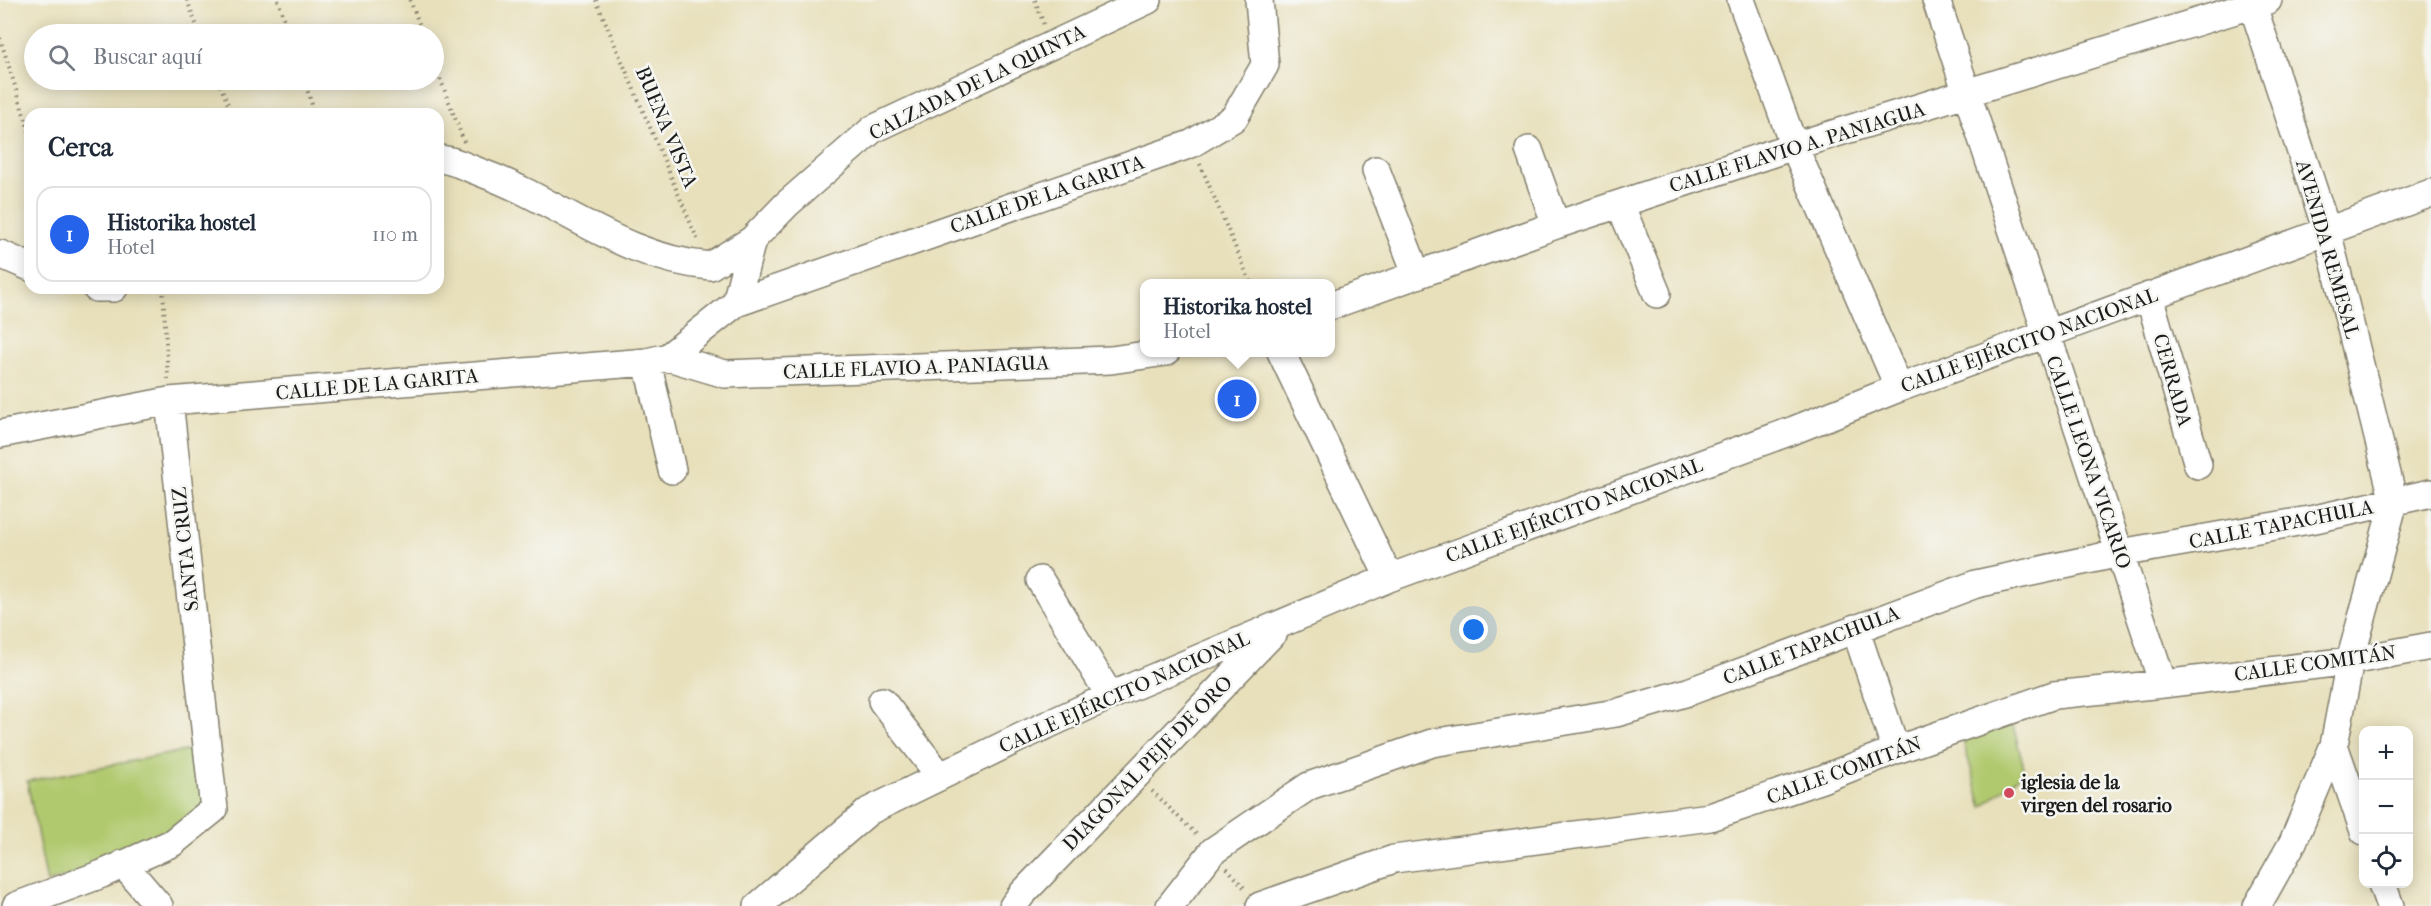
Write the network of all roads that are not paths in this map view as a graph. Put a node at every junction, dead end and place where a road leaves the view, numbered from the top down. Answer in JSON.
{"nodes":[{"id":1,"x":1148,"y":0,"type":"edge"},
{"id":2,"x":1259,"y":0,"type":"edge"},
{"id":3,"x":1741,"y":0,"type":"edge"},
{"id":4,"x":1936,"y":0,"type":"edge"},
{"id":5,"x":2257,"y":2,"type":"edge"},
{"id":6,"x":1966,"y":95,"type":"junction"},
{"id":7,"x":1794,"y":146,"type":"junction"},
{"id":8,"x":1529,"y":150,"type":"dead end"},
{"id":9,"x":444,"y":161,"type":"edge"},
{"id":10,"x":1376,"y":170,"type":"dead end"},
{"id":11,"x":2431,"y":193,"type":"edge"},
{"id":12,"x":1620,"y":204,"type":"junction"},
{"id":13,"x":1556,"y":225,"type":"junction"},
{"id":14,"x":2327,"y":231,"type":"junction"},
{"id":15,"x":752,"y":240,"type":"junction"},
{"id":16,"x":0,"y":254,"type":"edge"},
{"id":17,"x":24,"y":264,"type":"edge"},
{"id":18,"x":1417,"y":275,"type":"junction"},
{"id":19,"x":1657,"y":294,"type":"dead end"},
{"id":20,"x":2149,"y":296,"type":"junction"},
{"id":21,"x":736,"y":303,"type":"junction"},
{"id":22,"x":1335,"y":304,"type":"edge"},
{"id":23,"x":2046,"y":334,"type":"junction"},
{"id":24,"x":1140,"y":356,"type":"edge"},
{"id":25,"x":1283,"y":357,"type":"edge"},
{"id":26,"x":658,"y":359,"type":"junction"},
{"id":27,"x":1899,"y":388,"type":"junction"},
{"id":28,"x":169,"y":401,"type":"junction"},
{"id":29,"x":0,"y":434,"type":"edge"},
{"id":30,"x":2198,"y":465,"type":"dead end"},
{"id":31,"x":672,"y":470,"type":"dead end"},
{"id":32,"x":2431,"y":493,"type":"edge"},
{"id":33,"x":2394,"y":502,"type":"junction"},
{"id":34,"x":2120,"y":554,"type":"junction"},
{"id":35,"x":1389,"y":578,"type":"junction"},
{"id":36,"x":1040,"y":579,"type":"dead end"},
{"id":37,"x":1283,"y":622,"type":"junction"},
{"id":38,"x":1855,"y":628,"type":"junction"},
{"id":39,"x":2431,"y":646,"type":"edge"},
{"id":40,"x":2350,"y":660,"type":"junction"},
{"id":41,"x":2163,"y":684,"type":"junction"},
{"id":42,"x":1110,"y":696,"type":"junction"},
{"id":43,"x":882,"y":701,"type":"dead end"},
{"id":44,"x":2334,"y":745,"type":"junction"},
{"id":45,"x":1896,"y":750,"type":"junction"},
{"id":46,"x":940,"y":776,"type":"junction"},
{"id":47,"x":2359,"y":817,"type":"edge"},
{"id":48,"x":123,"y":864,"type":"junction"},
{"id":49,"x":2383,"y":888,"type":"edge"},
{"id":50,"x":16,"y":906,"type":"edge"},
{"id":51,"x":159,"y":906,"type":"edge"},
{"id":52,"x":758,"y":906,"type":"edge"},
{"id":53,"x":1013,"y":906,"type":"edge"},
{"id":54,"x":1170,"y":906,"type":"edge"},
{"id":55,"x":1260,"y":906,"type":"edge"},
{"id":56,"x":2257,"y":906,"type":"edge"},
{"id":57,"x":2390,"y":906,"type":"edge"}],
"edges":[{"from":1,"to":15,"type":"street","name":"CALZADA DE LA QUINTA"},
{"from":2,"to":21,"type":"street","name":"CALLE DE LA GARITA"},
{"from":3,"to":7,"type":"street"},
{"from":4,"to":6,"type":"street","name":"CALLE LEONA VICARIO"},
{"from":5,"to":6,"type":"street","name":"CALLE FLAVIO A. PANIAGUA"},
{"from":5,"to":14,"type":"street","name":"AVENIDA REMESAL"},
{"from":6,"to":7,"type":"street","name":"CALLE FLAVIO A. PANIAGUA"},
{"from":6,"to":23,"type":"street","name":"CALLE LEONA VICARIO"},
{"from":7,"to":12,"type":"street","name":"CALLE FLAVIO A. PANIAGUA"},
{"from":7,"to":27,"type":"street"},
{"from":8,"to":13,"type":"street"},
{"from":9,"to":15,"type":"street","name":"CALZADA DE LA QUINTA"},
{"from":10,"to":18,"type":"street"},
{"from":11,"to":14,"type":"street","name":"CALLE EJÉRCITO NACIONAL"},
{"from":12,"to":13,"type":"street","name":"CALLE FLAVIO A. PANIAGUA"},
{"from":12,"to":19,"type":"street"},
{"from":13,"to":18,"type":"street","name":"CALLE FLAVIO A. PANIAGUA"},
{"from":14,"to":20,"type":"street","name":"CALLE EJÉRCITO NACIONAL"},
{"from":14,"to":33,"type":"street","name":"AVENIDA REMESAL"},
{"from":15,"to":21,"type":"street"},
{"from":16,"to":17,"type":"street"},
{"from":18,"to":22,"type":"street","name":"CALLE FLAVIO A. PANIAGUA"},
{"from":20,"to":23,"type":"street","name":"CALLE EJÉRCITO NACIONAL"},
{"from":20,"to":30,"type":"street","name":"CERRADA"},
{"from":21,"to":26,"type":"street","name":"CALLE DE LA GARITA"},
{"from":23,"to":27,"type":"street","name":"CALLE EJÉRCITO NACIONAL"},
{"from":23,"to":34,"type":"street","name":"CALLE LEONA VICARIO"},
{"from":24,"to":26,"type":"street","name":"CALLE FLAVIO A. PANIAGUA"},
{"from":25,"to":35,"type":"street"},
{"from":26,"to":28,"type":"street","name":"CALLE DE LA GARITA"},
{"from":26,"to":31,"type":"street"},
{"from":27,"to":35,"type":"street","name":"CALLE EJÉRCITO NACIONAL"},
{"from":28,"to":29,"type":"street","name":"CALLE DE LA GARITA"},
{"from":28,"to":48,"type":"street","name":"SANTA CRUZ"},
{"from":32,"to":33,"type":"street","name":"CALLE TAPACHULA"},
{"from":33,"to":34,"type":"street","name":"CALLE TAPACHULA"},
{"from":33,"to":40,"type":"street"},
{"from":34,"to":38,"type":"street","name":"CALLE TAPACHULA"},
{"from":34,"to":41,"type":"street","name":"CALLE LEONA VICARIO"},
{"from":35,"to":37,"type":"street","name":"CALLE EJÉRCITO NACIONAL"},
{"from":36,"to":42,"type":"street"},
{"from":37,"to":42,"type":"street","name":"CALLE EJÉRCITO NACIONAL"},
{"from":37,"to":53,"type":"street","name":"DIAGONAL PEJE DE ORO"},
{"from":38,"to":45,"type":"street"},
{"from":38,"to":54,"type":"street","name":"CALLE TAPACHULA"},
{"from":39,"to":40,"type":"street","name":"CALLE COMITÁN"},
{"from":40,"to":41,"type":"street","name":"CALLE COMITÁN"},
{"from":40,"to":44,"type":"street"},
{"from":41,"to":45,"type":"street","name":"CALLE COMITÁN"},
{"from":42,"to":46,"type":"street","name":"CALLE EJÉRCITO NACIONAL"},
{"from":43,"to":46,"type":"street"},
{"from":44,"to":47,"type":"street"},
{"from":44,"to":56,"type":"street"},
{"from":45,"to":55,"type":"street","name":"CALLE COMITÁN"},
{"from":46,"to":52,"type":"street","name":"CALLE EJÉRCITO NACIONAL"},
{"from":48,"to":50,"type":"street"},
{"from":48,"to":51,"type":"street"},
{"from":49,"to":57,"type":"street"}]}
